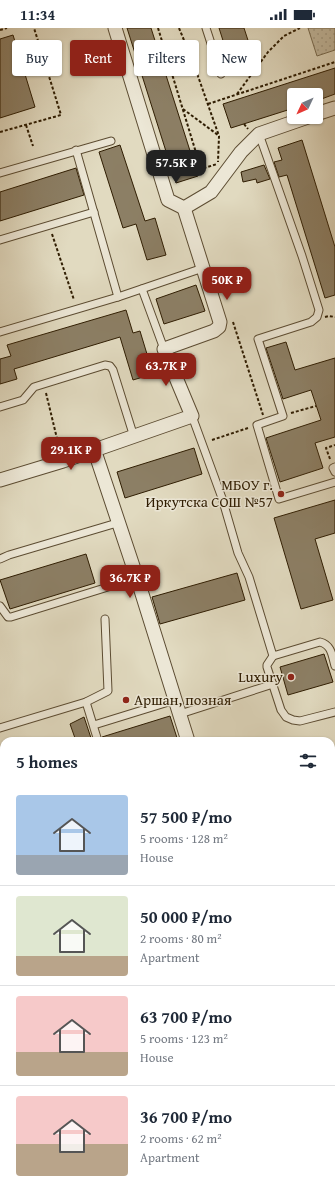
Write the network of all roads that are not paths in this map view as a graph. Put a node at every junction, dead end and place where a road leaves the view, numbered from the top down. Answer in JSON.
{"nodes":[{"id":1,"x":115,"y":28,"type":"edge"},
{"id":2,"x":206,"y":28,"type":"edge"},
{"id":3,"x":210,"y":40,"type":"edge"},
{"id":4,"x":335,"y":108,"type":"edge"},
{"id":5,"x":323,"y":112,"type":"edge"},
{"id":6,"x":287,"y":123,"type":"edge"},
{"id":7,"x":254,"y":132,"type":"junction"},
{"id":8,"x":111,"y":141,"type":"dead end"},
{"id":9,"x":76,"y":150,"type":"junction"},
{"id":10,"x":0,"y":173,"type":"edge"},
{"id":11,"x":184,"y":208,"type":"junction"},
{"id":12,"x":94,"y":212,"type":"junction"},
{"id":13,"x":0,"y":240,"type":"edge"},
{"id":14,"x":203,"y":268,"type":"junction"},
{"id":15,"x":142,"y":289,"type":"junction"},
{"id":16,"x":118,"y":297,"type":"junction"},
{"id":17,"x":0,"y":332,"type":"edge"},
{"id":18,"x":164,"y":349,"type":"junction"},
{"id":19,"x":0,"y":407,"type":"edge"},
{"id":20,"x":192,"y":416,"type":"junction"},
{"id":21,"x":134,"y":436,"type":"junction"},
{"id":22,"x":94,"y":449,"type":"junction"},
{"id":23,"x":0,"y":480,"type":"edge"},
{"id":24,"x":335,"y":482,"type":"edge"},
{"id":25,"x":118,"y":522,"type":"junction"},
{"id":26,"x":0,"y":559,"type":"edge"},
{"id":27,"x":137,"y":578,"type":"junction"},
{"id":28,"x":0,"y":606,"type":"edge"},
{"id":29,"x":8,"y":617,"type":"junction"},
{"id":30,"x":105,"y":619,"type":"dead end"},
{"id":31,"x":0,"y":620,"type":"edge"},
{"id":32,"x":273,"y":656,"type":"junction"},
{"id":33,"x":335,"y":666,"type":"edge"},
{"id":34,"x":273,"y":684,"type":"junction"},
{"id":35,"x":175,"y":700,"type":"junction"},
{"id":36,"x":86,"y":702,"type":"junction"},
{"id":37,"x":335,"y":712,"type":"edge"},
{"id":38,"x":180,"y":714,"type":"junction"},
{"id":39,"x":94,"y":725,"type":"junction"},
{"id":40,"x":0,"y":728,"type":"edge"},
{"id":41,"x":97,"y":737,"type":"edge"},
{"id":42,"x":187,"y":737,"type":"edge"}],
"edges":[{"from":1,"to":11,"type":"street"},
{"from":2,"to":3,"type":"lane"},
{"from":4,"to":5,"type":"street"},
{"from":6,"to":7,"type":"street"},
{"from":7,"to":11,"type":"street"},
{"from":7,"to":24,"type":"lane"},
{"from":8,"to":9,"type":"lane"},
{"from":9,"to":10,"type":"lane"},
{"from":9,"to":12,"type":"lane"},
{"from":11,"to":14,"type":"street"},
{"from":12,"to":13,"type":"lane"},
{"from":12,"to":16,"type":"lane"},
{"from":14,"to":15,"type":"lane"},
{"from":14,"to":18,"type":"street"},
{"from":15,"to":16,"type":"lane"},
{"from":15,"to":18,"type":"lane"},
{"from":16,"to":17,"type":"lane"},
{"from":18,"to":20,"type":"street"},
{"from":19,"to":21,"type":"lane"},
{"from":20,"to":21,"type":"street"},
{"from":20,"to":32,"type":"lane"},
{"from":21,"to":22,"type":"street"},
{"from":22,"to":23,"type":"street"},
{"from":22,"to":25,"type":"street"},
{"from":25,"to":26,"type":"lane"},
{"from":25,"to":27,"type":"street"},
{"from":27,"to":29,"type":"lane"},
{"from":27,"to":35,"type":"street"},
{"from":28,"to":29,"type":"lane"},
{"from":29,"to":31,"type":"lane"},
{"from":30,"to":36,"type":"lane"},
{"from":32,"to":33,"type":"lane"},
{"from":32,"to":34,"type":"lane"},
{"from":34,"to":37,"type":"lane"},
{"from":34,"to":38,"type":"lane"},
{"from":35,"to":38,"type":"street"},
{"from":35,"to":39,"type":"lane"},
{"from":36,"to":39,"type":"lane"},
{"from":36,"to":40,"type":"lane"},
{"from":38,"to":42,"type":"street"},
{"from":39,"to":41,"type":"lane"}]}
